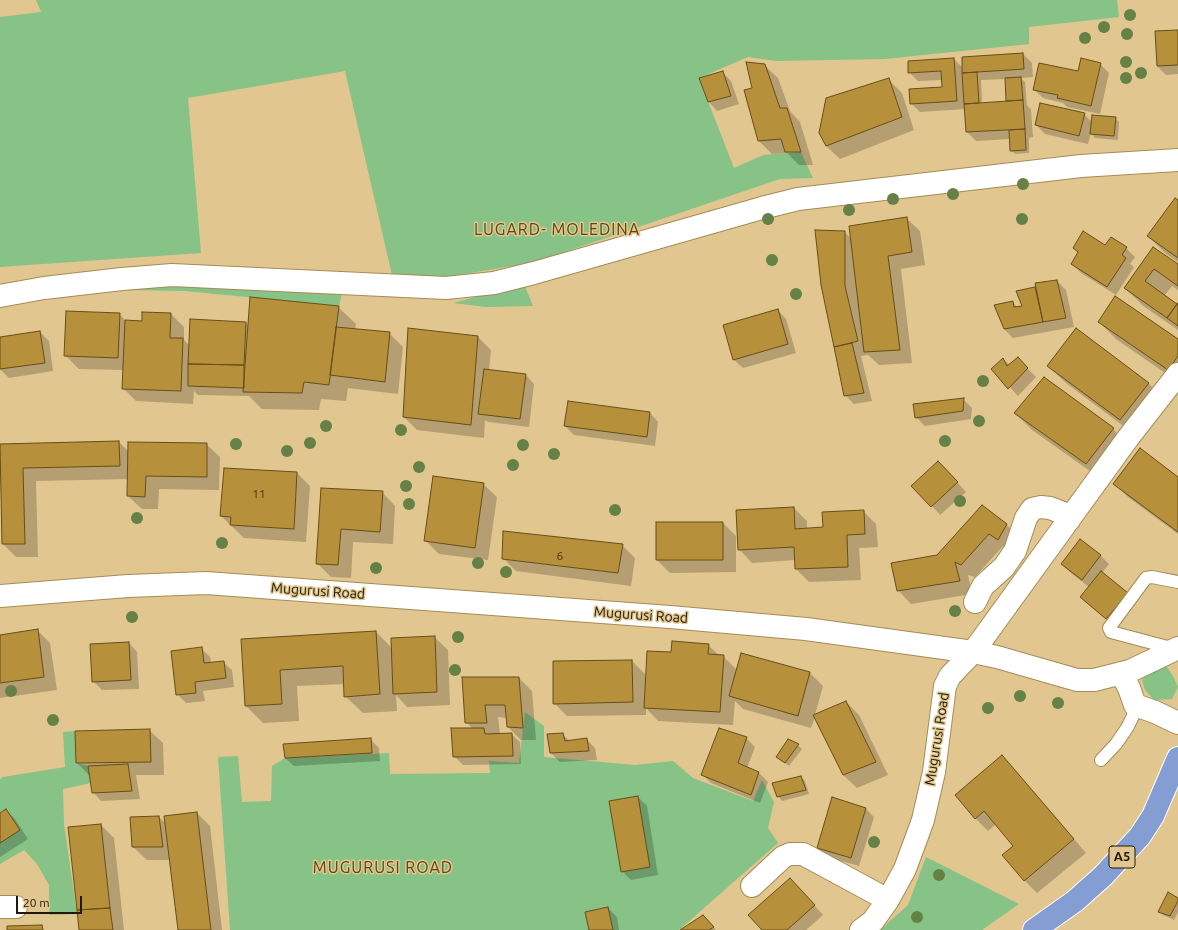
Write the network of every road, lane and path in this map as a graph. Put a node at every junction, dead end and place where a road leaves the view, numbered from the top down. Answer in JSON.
{"nodes":[{"id":1,"x":1178,"y":160,"type":"edge"},
{"id":2,"x":0,"y":296,"type":"edge"},
{"id":3,"x":1178,"y":374,"type":"edge"},
{"id":4,"x":1069,"y":520,"type":"junction"},
{"id":5,"x":1178,"y":582,"type":"edge"},
{"id":6,"x":0,"y":596,"type":"edge"},
{"id":7,"x":975,"y":602,"type":"dead end"},
{"id":8,"x":1177,"y":648,"type":"edge"},
{"id":9,"x":973,"y":652,"type":"junction"},
{"id":10,"x":1121,"y":673,"type":"junction"},
{"id":11,"x":1135,"y":705,"type":"junction"},
{"id":12,"x":1178,"y":723,"type":"edge"},
{"id":13,"x":1178,"y":758,"type":"edge"},
{"id":14,"x":1101,"y":760,"type":"dead end"},
{"id":15,"x":752,"y":886,"type":"dead end"},
{"id":16,"x":888,"y":900,"type":"junction"},
{"id":17,"x":861,"y":930,"type":"edge"},
{"id":18,"x":1034,"y":930,"type":"edge"}],
"edges":[{"from":1,"to":2,"type":"street"},
{"from":3,"to":4,"type":"street"},
{"from":4,"to":7,"type":"street"},
{"from":4,"to":9,"type":"street"},
{"from":5,"to":8,"type":"lane"},
{"from":6,"to":9,"type":"street","name":"Mugurusi Road"},
{"from":8,"to":10,"type":"street"},
{"from":9,"to":10,"type":"street"},
{"from":9,"to":16,"type":"street","name":"Mugurusi Road"},
{"from":10,"to":11,"type":"street"},
{"from":11,"to":12,"type":"street"},
{"from":11,"to":14,"type":"lane"},
{"from":13,"to":18,"type":"highway","number":"A5"},
{"from":15,"to":16,"type":"street"},
{"from":16,"to":17,"type":"street","name":"Mugurusi Road"}]}
